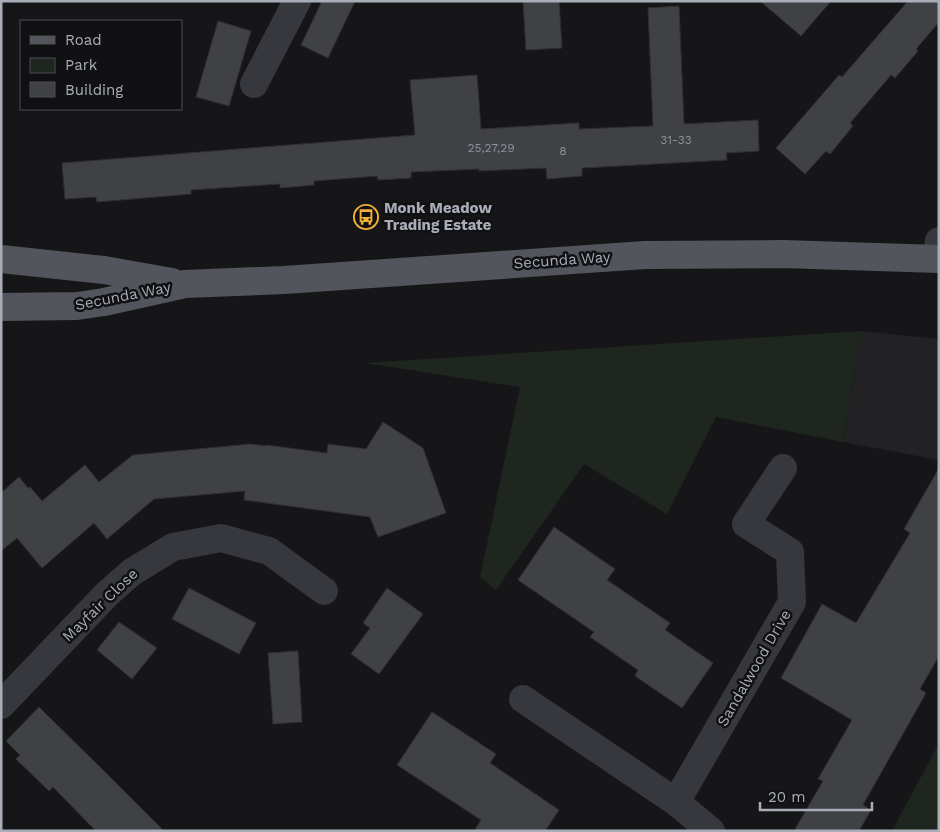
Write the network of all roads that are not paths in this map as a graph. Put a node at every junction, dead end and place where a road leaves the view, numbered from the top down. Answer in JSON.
{"nodes":[{"id":1,"x":297,"y":1,"type":"edge"},
{"id":2,"x":254,"y":84,"type":"dead end"},
{"id":3,"x":938,"y":253,"type":"edge"},
{"id":4,"x":1,"y":259,"type":"edge"},
{"id":5,"x":186,"y":284,"type":"junction"},
{"id":6,"x":1,"y":307,"type":"edge"},
{"id":7,"x":783,"y":468,"type":"dead end"},
{"id":8,"x":324,"y":591,"type":"dead end"},
{"id":9,"x":523,"y":699,"type":"dead end"},
{"id":10,"x":1,"y":705,"type":"edge"},
{"id":11,"x":676,"y":802,"type":"junction"},
{"id":12,"x":711,"y":831,"type":"edge"}],
"edges":[{"from":1,"to":2,"type":"street"},
{"from":3,"to":5,"type":"main road","name":"Secunda Way"},
{"from":4,"to":5,"type":"main road","name":"Secunda Way"},
{"from":5,"to":6,"type":"main road","name":"Secunda Way"},
{"from":7,"to":11,"type":"street","name":"Sandalwood Drive"},
{"from":8,"to":10,"type":"street","name":"Mayfair Close"},
{"from":9,"to":11,"type":"street"},
{"from":11,"to":12,"type":"street"}]}
